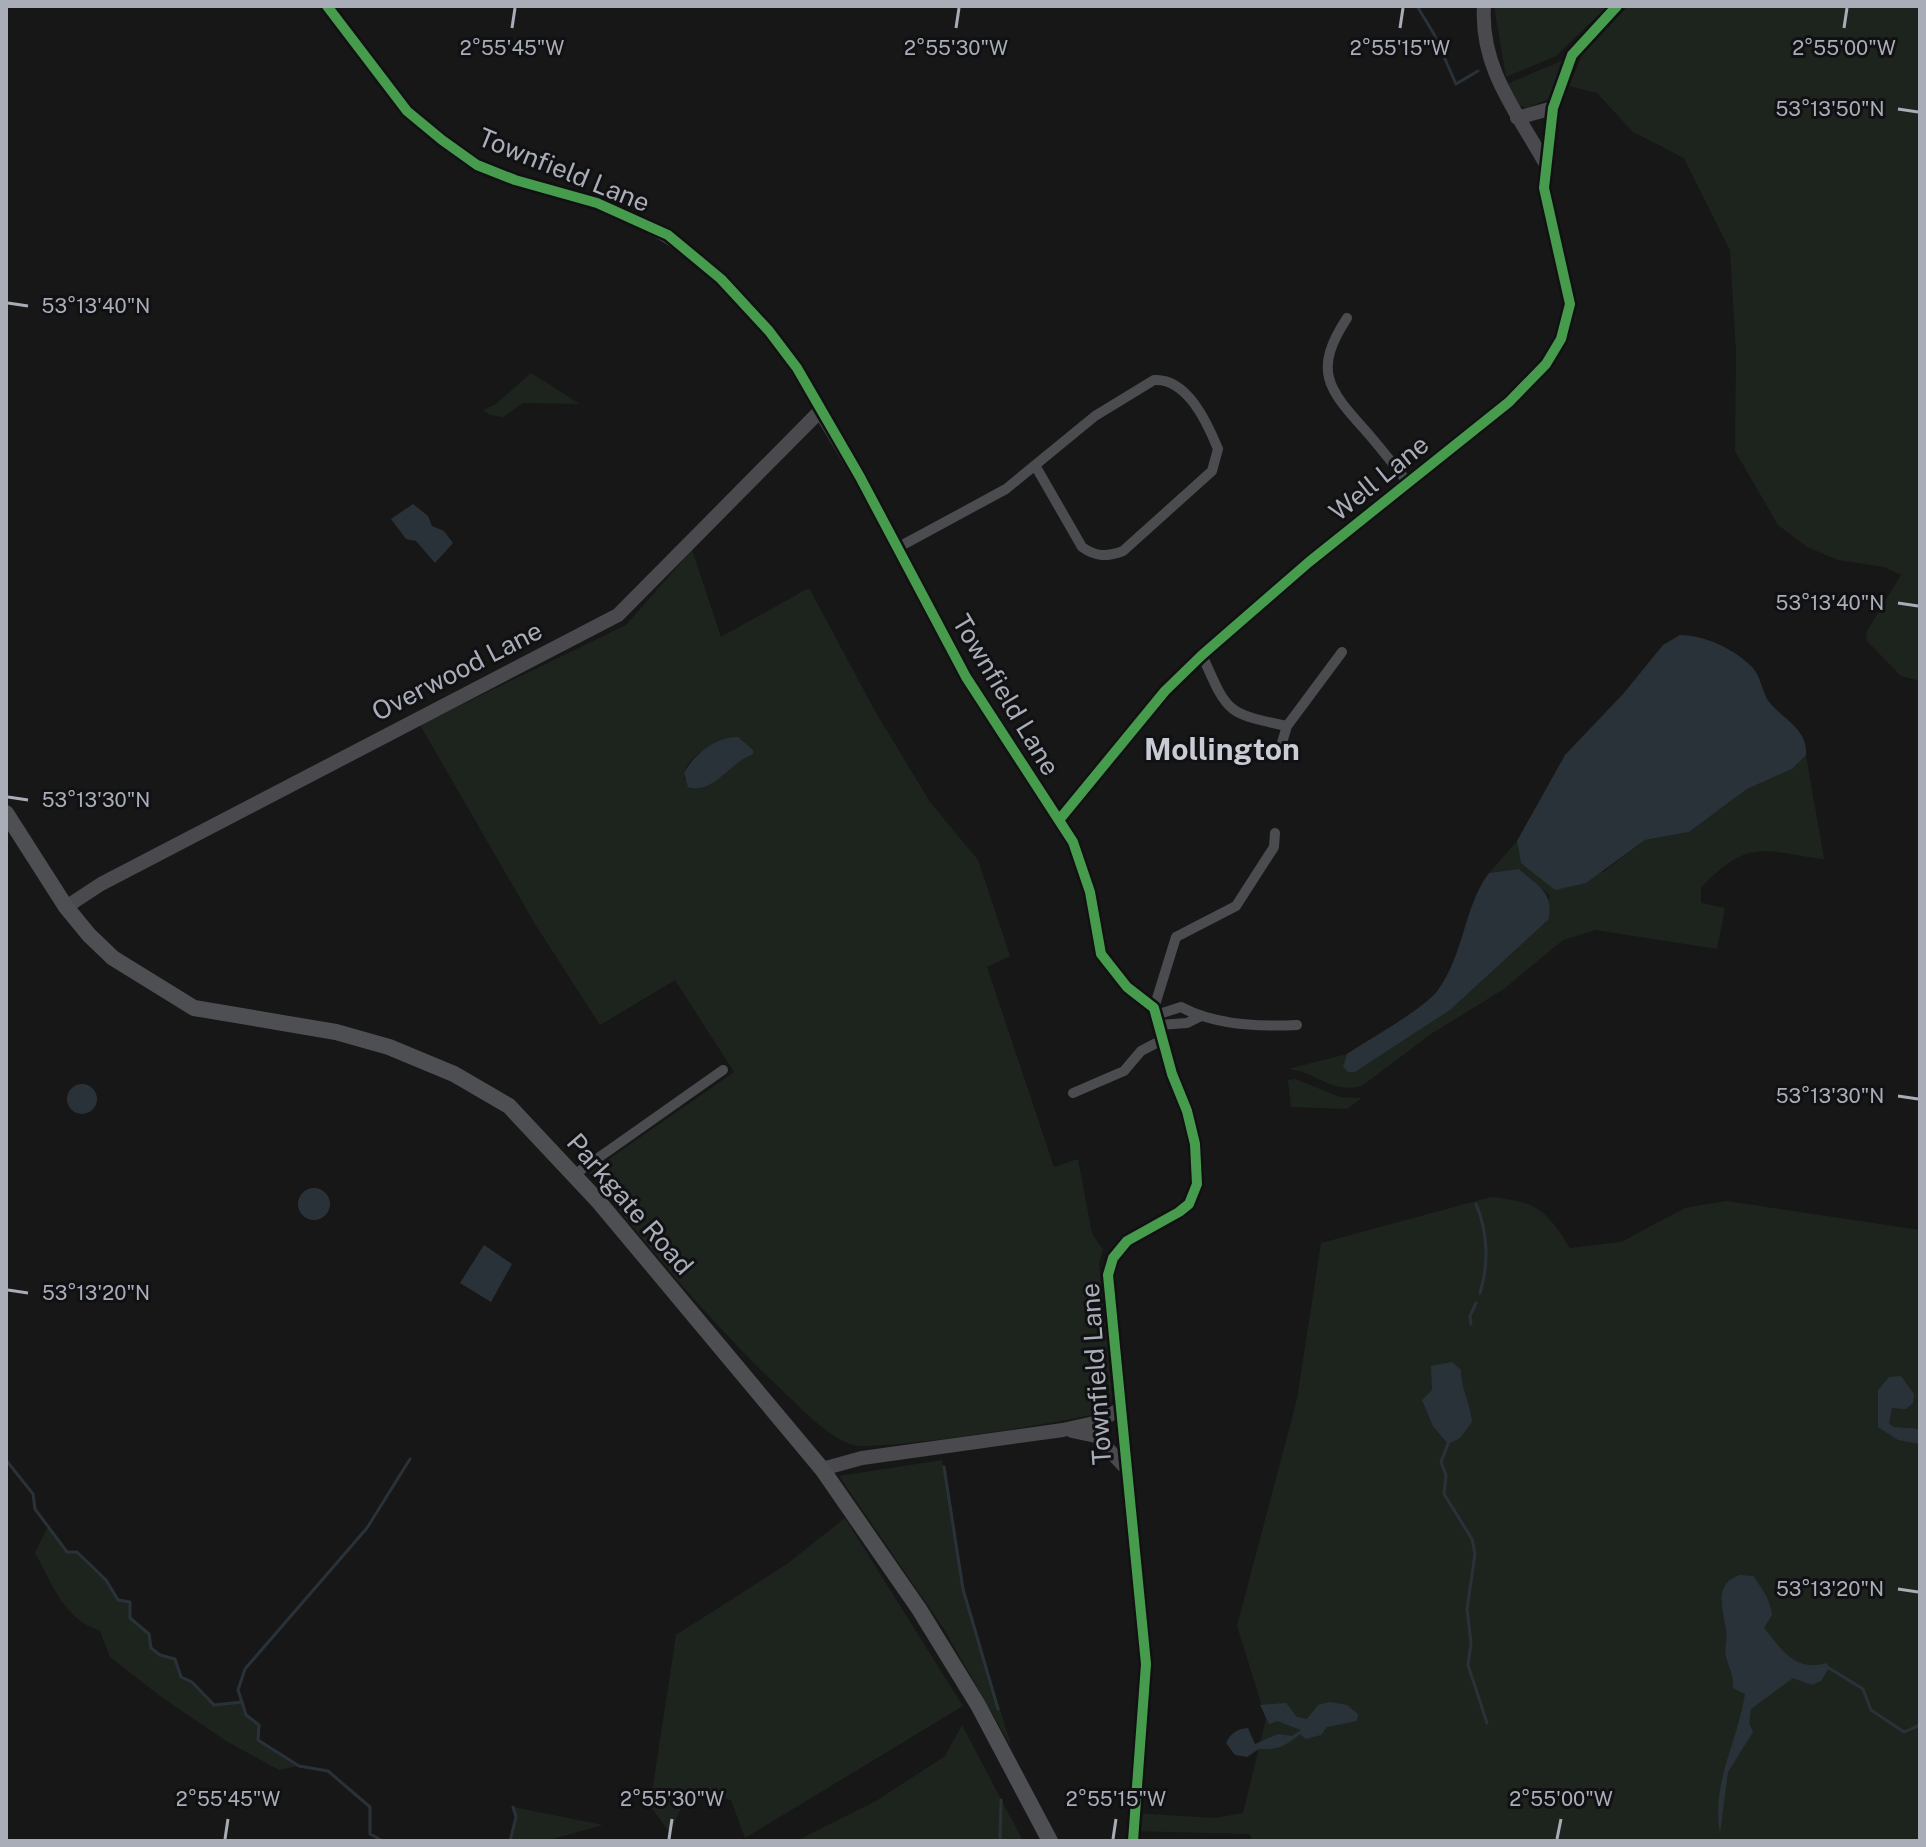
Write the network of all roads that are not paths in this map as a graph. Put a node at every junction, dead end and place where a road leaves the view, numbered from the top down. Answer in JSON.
{"nodes":[{"id":1,"x":327,"y":6,"type":"edge"},
{"id":2,"x":1617,"y":6,"type":"edge"},
{"id":3,"x":1483,"y":7,"type":"edge"},
{"id":4,"x":1553,"y":108,"type":"junction"},
{"id":5,"x":1517,"y":118,"type":"junction"},
{"id":6,"x":1544,"y":161,"type":"junction"},
{"id":7,"x":1347,"y":318,"type":"dead end"},
{"id":8,"x":820,"y":411,"type":"junction"},
{"id":9,"x":1036,"y":467,"type":"junction"},
{"id":10,"x":1408,"y":483,"type":"junction"},
{"id":11,"x":897,"y":548,"type":"junction"},
{"id":12,"x":1342,"y":652,"type":"dead end"},
{"id":13,"x":1202,"y":655,"type":"junction"},
{"id":14,"x":1287,"y":726,"type":"junction"},
{"id":15,"x":1278,"y":756,"type":"dead end"},
{"id":16,"x":6,"y":813,"type":"edge"},
{"id":17,"x":1059,"y":820,"type":"junction"},
{"id":18,"x":1275,"y":833,"type":"dead end"},
{"id":19,"x":66,"y":907,"type":"junction"},
{"id":20,"x":1199,"y":1017,"type":"junction"},
{"id":21,"x":1158,"y":1022,"type":"junction"},
{"id":22,"x":1297,"y":1025,"type":"dead end"},
{"id":23,"x":723,"y":1070,"type":"dead end"},
{"id":24,"x":1073,"y":1093,"type":"dead end"},
{"id":25,"x":574,"y":1175,"type":"junction"},
{"id":26,"x":1119,"y":1410,"type":"junction"},
{"id":27,"x":1063,"y":1430,"type":"junction"},
{"id":28,"x":1124,"y":1466,"type":"junction"},
{"id":29,"x":822,"y":1469,"type":"junction"},
{"id":30,"x":1050,"y":1841,"type":"edge"},
{"id":31,"x":1133,"y":1841,"type":"edge"}],
"edges":[{"from":1,"to":8,"type":"street","name":"Townfield Lane"},
{"from":2,"to":4,"type":"street","name":"Well Lane"},
{"from":3,"to":5,"type":"street"},
{"from":4,"to":5,"type":"street"},
{"from":4,"to":6,"type":"street","name":"Well Lane"},
{"from":5,"to":6,"type":"street"},
{"from":6,"to":10,"type":"street","name":"Well Lane"},
{"from":7,"to":10,"type":"street"},
{"from":8,"to":11,"type":"street","name":"Townfield Lane"},
{"from":8,"to":19,"type":"street","name":"Overwood Lane"},
{"from":9,"to":9,"type":"street"},
{"from":9,"to":11,"type":"street"},
{"from":10,"to":13,"type":"street","name":"Well Lane"},
{"from":11,"to":17,"type":"street","name":"Townfield Lane"},
{"from":12,"to":14,"type":"street"},
{"from":13,"to":14,"type":"street"},
{"from":13,"to":17,"type":"street","name":"Well Lane"},
{"from":14,"to":15,"type":"street"},
{"from":16,"to":19,"type":"main road","name":"Parkgate Road"},
{"from":17,"to":21,"type":"street","name":"Townfield Lane"},
{"from":18,"to":21,"type":"street"},
{"from":19,"to":25,"type":"main road","name":"Parkgate Road"},
{"from":20,"to":21,"type":"street"},
{"from":20,"to":21,"type":"street"},
{"from":20,"to":22,"type":"street"},
{"from":21,"to":24,"type":"street"},
{"from":21,"to":26,"type":"street","name":"Townfield Lane"},
{"from":23,"to":25,"type":"street"},
{"from":25,"to":29,"type":"main road","name":"Parkgate Road"},
{"from":26,"to":27,"type":"street"},
{"from":26,"to":28,"type":"street","name":"Townfield Lane"},
{"from":27,"to":28,"type":"street"},
{"from":27,"to":29,"type":"street"},
{"from":28,"to":31,"type":"street","name":"Townfield Lane"},
{"from":29,"to":30,"type":"main road","name":"Parkgate Road"}]}
